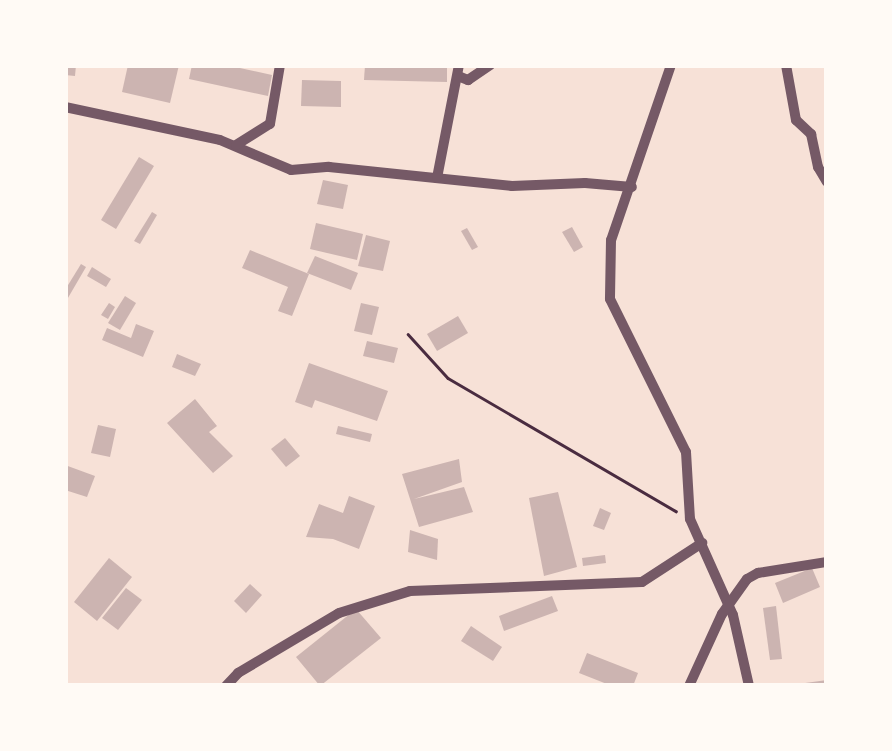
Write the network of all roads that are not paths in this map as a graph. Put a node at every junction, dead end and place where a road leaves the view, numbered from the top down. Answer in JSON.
{"nodes":[{"id":1,"x":280,"y":65,"type":"edge"},
{"id":2,"x":490,"y":65,"type":"edge"},
{"id":3,"x":670,"y":65,"type":"edge"},
{"id":4,"x":786,"y":65,"type":"edge"},
{"id":5,"x":458,"y":71,"type":"edge"},
{"id":6,"x":65,"y":107,"type":"edge"},
{"id":7,"x":236,"y":145,"type":"junction"},
{"id":8,"x":437,"y":178,"type":"junction"},
{"id":9,"x":827,"y":182,"type":"edge"},
{"id":10,"x":632,"y":187,"type":"junction"},
{"id":11,"x":702,"y":543,"type":"junction"},
{"id":12,"x":827,"y":562,"type":"edge"},
{"id":13,"x":728,"y":602,"type":"junction"},
{"id":14,"x":226,"y":686,"type":"edge"},
{"id":15,"x":689,"y":686,"type":"edge"},
{"id":16,"x":748,"y":686,"type":"edge"}],
"edges":[{"from":1,"to":7,"type":"street"},
{"from":2,"to":5,"type":"street"},
{"from":3,"to":10,"type":"street"},
{"from":4,"to":9,"type":"street"},
{"from":5,"to":8,"type":"street"},
{"from":6,"to":7,"type":"street"},
{"from":7,"to":8,"type":"street"},
{"from":8,"to":10,"type":"street"},
{"from":10,"to":11,"type":"street"},
{"from":11,"to":13,"type":"street"},
{"from":11,"to":14,"type":"street"},
{"from":12,"to":13,"type":"street"},
{"from":13,"to":15,"type":"street"},
{"from":13,"to":16,"type":"street"}]}
